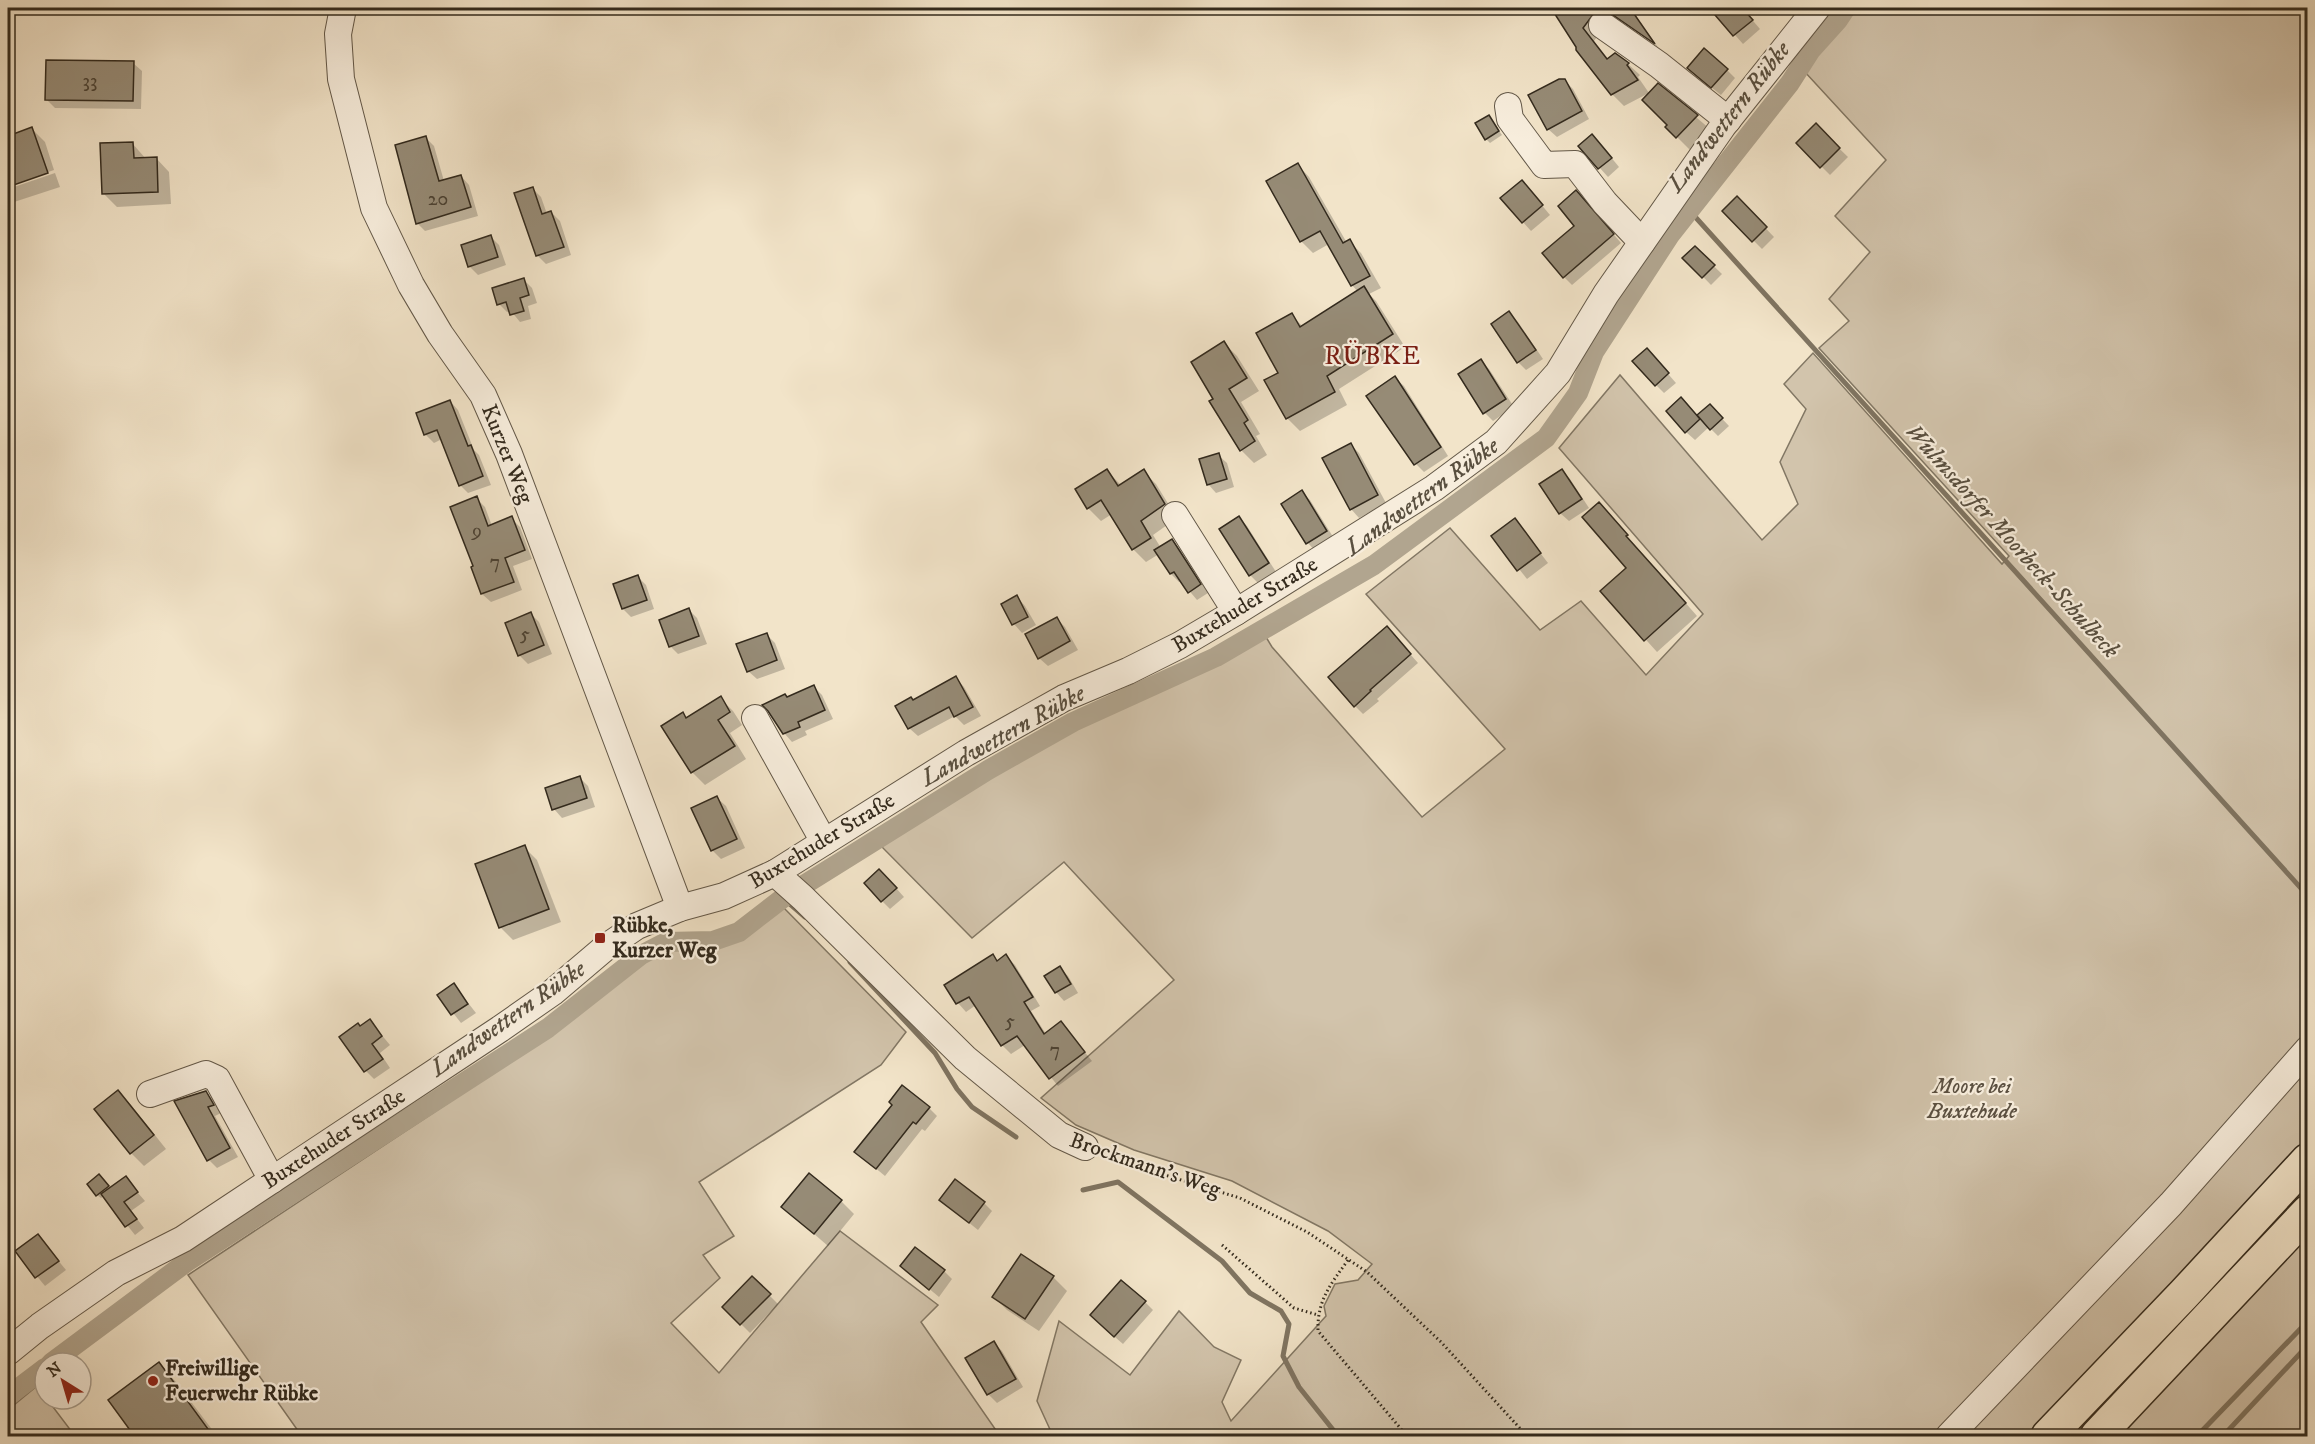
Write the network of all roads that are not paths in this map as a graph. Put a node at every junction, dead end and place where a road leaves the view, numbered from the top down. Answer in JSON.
{"nodes":[{"id":1,"x":343,"y":8,"type":"edge"},
{"id":2,"x":1817,"y":8,"type":"edge"},
{"id":3,"x":1602,"y":25,"type":"dead end"},
{"id":4,"x":1508,"y":106,"type":"dead end"},
{"id":5,"x":1728,"y":120,"type":"junction"},
{"id":6,"x":1642,"y":242,"type":"junction"},
{"id":7,"x":1175,"y":515,"type":"dead end"},
{"id":8,"x":1236,"y":612,"type":"junction"},
{"id":9,"x":755,"y":718,"type":"dead end"},
{"id":10,"x":824,"y":842,"type":"junction"},
{"id":11,"x":788,"y":885,"type":"junction"},
{"id":12,"x":680,"y":908,"type":"junction"},
{"id":13,"x":2307,"y":1049,"type":"edge"},
{"id":14,"x":150,"y":1094,"type":"dead end"},
{"id":15,"x":1085,"y":1147,"type":"road end"},
{"id":16,"x":2307,"y":1160,"type":"edge"},
{"id":17,"x":272,"y":1180,"type":"junction"},
{"id":18,"x":2307,"y":1212,"type":"edge"},
{"id":19,"x":8,"y":1352,"type":"edge"},
{"id":20,"x":1949,"y":1437,"type":"edge"},
{"id":21,"x":2048,"y":1437,"type":"edge"},
{"id":22,"x":2097,"y":1437,"type":"edge"}],
"edges":[{"from":1,"to":12,"type":"street","name":"Kurzer Weg"},
{"from":2,"to":5,"type":"street","name":"Buxtehuder Straße"},
{"from":3,"to":5,"type":"street"},
{"from":4,"to":6,"type":"street"},
{"from":5,"to":6,"type":"street","name":"Buxtehuder Straße"},
{"from":6,"to":8,"type":"street","name":"Buxtehuder Straße"},
{"from":7,"to":8,"type":"street"},
{"from":8,"to":10,"type":"street","name":"Buxtehuder Straße"},
{"from":9,"to":10,"type":"street"},
{"from":10,"to":11,"type":"street","name":"Buxtehuder Straße"},
{"from":11,"to":12,"type":"street","name":"Buxtehuder Straße"},
{"from":11,"to":15,"type":"street","name":"Brockmann's Weg"},
{"from":12,"to":17,"type":"street","name":"Buxtehuder Straße"},
{"from":13,"to":20,"type":"street"},
{"from":14,"to":17,"type":"street"},
{"from":16,"to":21,"type":"highway"},
{"from":17,"to":19,"type":"street","name":"Buxtehuder Straße"},
{"from":18,"to":22,"type":"highway"}]}
